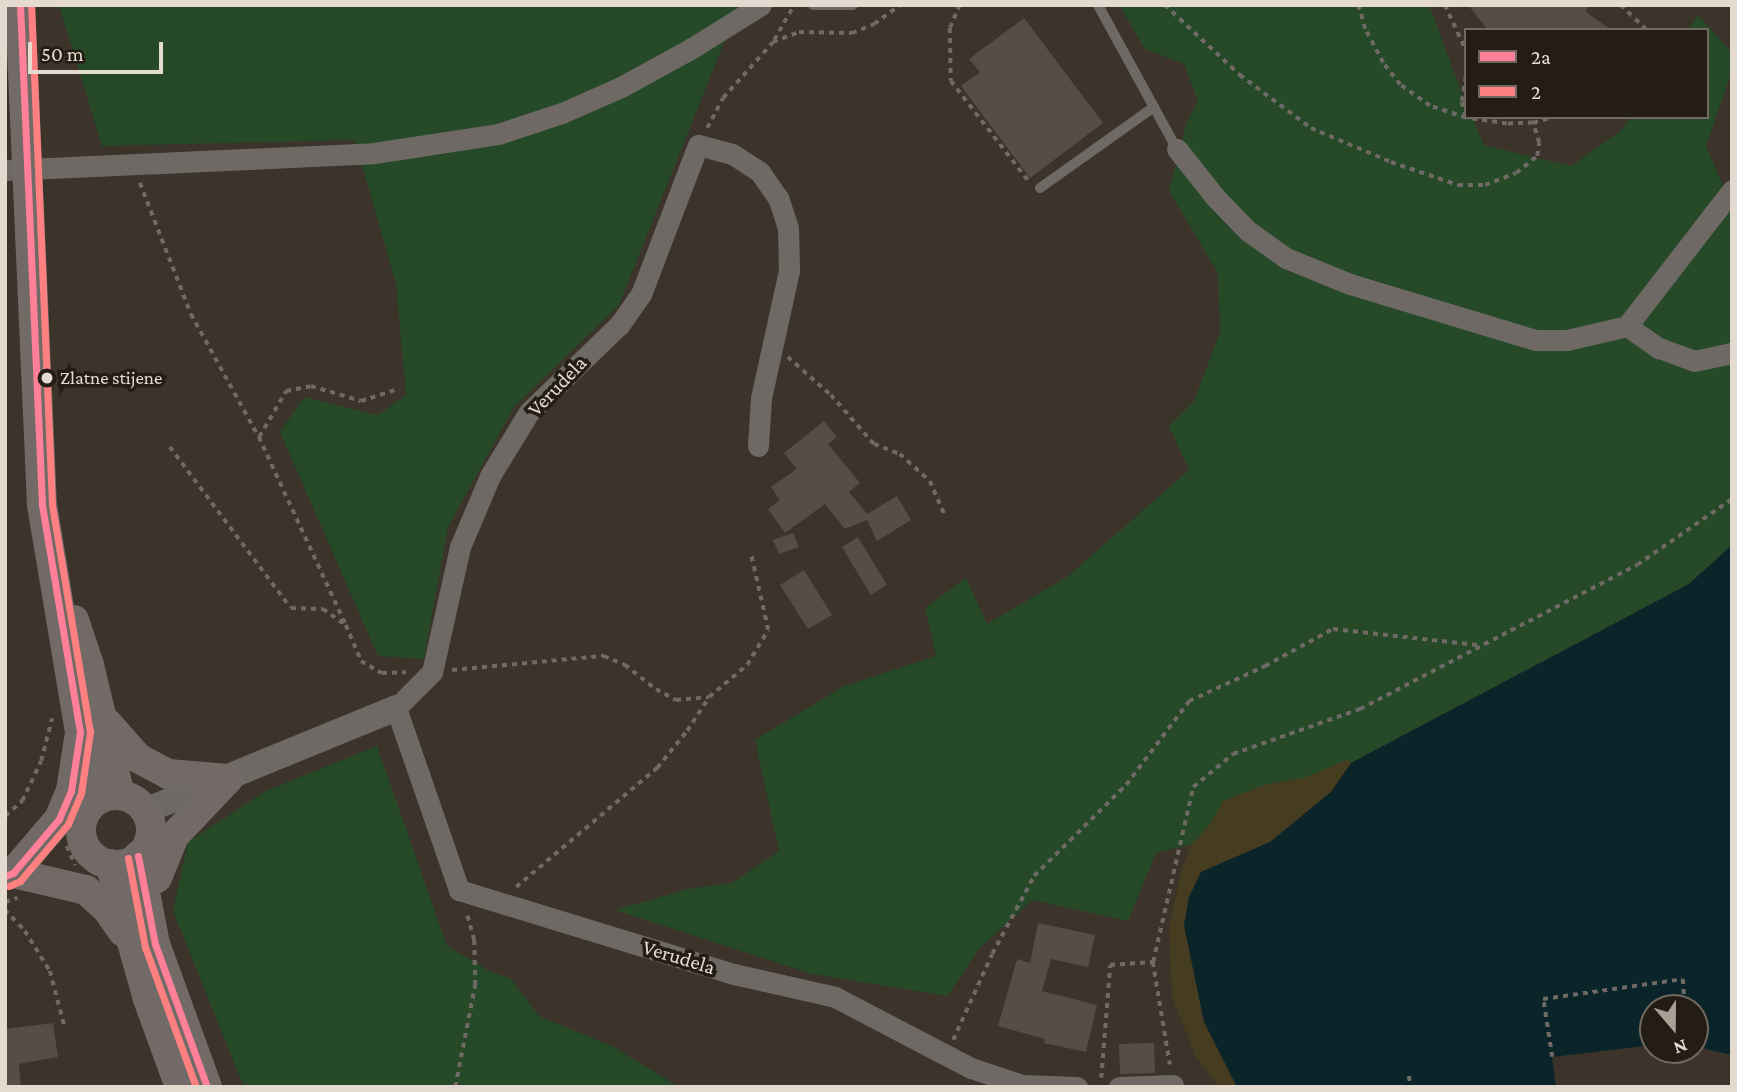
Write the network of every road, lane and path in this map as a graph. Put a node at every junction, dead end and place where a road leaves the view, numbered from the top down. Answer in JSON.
{"nodes":[{"id":1,"x":20,"y":5,"type":"edge"},
{"id":2,"x":761,"y":5,"type":"edge"},
{"id":3,"x":794,"y":5,"type":"edge"},
{"id":4,"x":813,"y":5,"type":"edge"},
{"id":5,"x":853,"y":5,"type":"edge"},
{"id":6,"x":900,"y":5,"type":"edge"},
{"id":7,"x":960,"y":5,"type":"edge"},
{"id":8,"x":1098,"y":5,"type":"edge"},
{"id":9,"x":1165,"y":5,"type":"edge"},
{"id":10,"x":1358,"y":5,"type":"edge"},
{"id":11,"x":1444,"y":5,"type":"edge"},
{"id":12,"x":1621,"y":5,"type":"edge"},
{"id":13,"x":1645,"y":28,"type":"edge"},
{"id":14,"x":773,"y":42,"type":"junction"},
{"id":15,"x":1464,"y":46,"type":"edge"},
{"id":16,"x":1464,"y":90,"type":"edge"},
{"id":17,"x":1153,"y":107,"type":"junction"},
{"id":18,"x":1464,"y":110,"type":"edge"},
{"id":19,"x":1464,"y":116,"type":"edge"},
{"id":20,"x":1478,"y":119,"type":"edge"},
{"id":21,"x":1546,"y":119,"type":"edge"},
{"id":22,"x":1533,"y":123,"type":"junction"},
{"id":23,"x":698,"y":145,"type":"junction"},
{"id":24,"x":1177,"y":149,"type":"joint"},
{"id":25,"x":15,"y":170,"type":"edge"},
{"id":26,"x":139,"y":181,"type":"dead end"},
{"id":27,"x":1040,"y":188,"type":"joint"},
{"id":28,"x":1732,"y":190,"type":"edge"},
{"id":29,"x":1627,"y":326,"type":"junction"},
{"id":30,"x":773,"y":344,"type":"junction"},
{"id":31,"x":1732,"y":353,"type":"edge"},
{"id":32,"x":398,"y":389,"type":"dead end"},
{"id":33,"x":258,"y":437,"type":"junction"},
{"id":34,"x":758,"y":446,"type":"dead end"},
{"id":35,"x":170,"y":447,"type":"dead end"},
{"id":36,"x":1732,"y":499,"type":"edge"},
{"id":37,"x":946,"y":518,"type":"dead end"},
{"id":38,"x":751,"y":555,"type":"dead end"},
{"id":39,"x":345,"y":625,"type":"junction"},
{"id":40,"x":1477,"y":645,"type":"junction"},
{"id":41,"x":432,"y":672,"type":"junction"},
{"id":42,"x":709,"y":697,"type":"junction"},
{"id":43,"x":396,"y":708,"type":"junction"},
{"id":44,"x":55,"y":709,"type":"dead end"},
{"id":45,"x":92,"y":724,"type":"junction"},
{"id":46,"x":228,"y":779,"type":"junction"},
{"id":47,"x":110,"y":797,"type":"junction"},
{"id":48,"x":145,"y":811,"type":"junction"},
{"id":49,"x":5,"y":816,"type":"edge"},
{"id":50,"x":83,"y":840,"type":"junction"},
{"id":51,"x":124,"y":860,"type":"junction"},
{"id":52,"x":9,"y":874,"type":"edge"},
{"id":53,"x":459,"y":890,"type":"junction"},
{"id":54,"x":499,"y":901,"type":"junction"},
{"id":55,"x":5,"y":910,"type":"edge"},
{"id":56,"x":144,"y":946,"type":"junction"},
{"id":57,"x":1153,"y":962,"type":"junction"},
{"id":58,"x":1684,"y":994,"type":"edge"},
{"id":59,"x":64,"y":1024,"type":"dead end"},
{"id":60,"x":946,"y":1055,"type":"junction"},
{"id":61,"x":1552,"y":1057,"type":"dead end"},
{"id":62,"x":1409,"y":1076,"type":"dead end"},
{"id":63,"x":1173,"y":1085,"type":"joint"},
{"id":64,"x":1411,"y":1086,"type":"edge"},
{"id":65,"x":180,"y":1087,"type":"edge"},
{"id":66,"x":207,"y":1087,"type":"edge"},
{"id":67,"x":455,"y":1087,"type":"edge"},
{"id":68,"x":1077,"y":1087,"type":"edge"},
{"id":69,"x":1100,"y":1087,"type":"edge"},
{"id":70,"x":1119,"y":1087,"type":"edge"},
{"id":71,"x":1405,"y":1087,"type":"edge"}],
"edges":[{"from":1,"to":25,"type":"main road"},
{"from":2,"to":25,"type":"street"},
{"from":3,"to":14,"type":"path"},
{"from":4,"to":5,"type":"lane"},
{"from":6,"to":14,"type":"path"},
{"from":7,"to":27,"type":"path"},
{"from":8,"to":17,"type":"lane"},
{"from":9,"to":22,"type":"path"},
{"from":10,"to":19,"type":"path"},
{"from":11,"to":15,"type":"path"},
{"from":12,"to":13,"type":"path"},
{"from":14,"to":23,"type":"path"},
{"from":16,"to":18,"type":"path"},
{"from":17,"to":24,"type":"lane"},
{"from":17,"to":27,"type":"lane"},
{"from":20,"to":22,"type":"path"},
{"from":21,"to":22,"type":"path"},
{"from":23,"to":30,"type":"street"},
{"from":23,"to":41,"type":"street","name":"Verudela"},
{"from":24,"to":29,"type":"street"},
{"from":25,"to":45,"type":"main road"},
{"from":26,"to":33,"type":"path"},
{"from":28,"to":29,"type":"street"},
{"from":29,"to":31,"type":"street"},
{"from":30,"to":34,"type":"street"},
{"from":30,"to":37,"type":"path"},
{"from":32,"to":33,"type":"path"},
{"from":33,"to":39,"type":"path"},
{"from":35,"to":39,"type":"path"},
{"from":36,"to":40,"type":"path"},
{"from":38,"to":42,"type":"path"},
{"from":39,"to":41,"type":"path"},
{"from":40,"to":57,"type":"path"},
{"from":40,"to":60,"type":"path"},
{"from":41,"to":42,"type":"path"},
{"from":41,"to":43,"type":"street"},
{"from":42,"to":54,"type":"path"},
{"from":43,"to":46,"type":"street"},
{"from":43,"to":53,"type":"street"},
{"from":44,"to":49,"type":"path"},
{"from":45,"to":46,"type":"main road"},
{"from":45,"to":47,"type":"main road"},
{"from":45,"to":52,"type":"main road"},
{"from":46,"to":48,"type":"street"},
{"from":46,"to":56,"type":"main road"},
{"from":47,"to":48,"type":"main road"},
{"from":47,"to":50,"type":"main road"},
{"from":48,"to":51,"type":"main road"},
{"from":50,"to":51,"type":"main road"},
{"from":50,"to":52,"type":"main road"},
{"from":51,"to":56,"type":"main road"},
{"from":52,"to":56,"type":"main road"},
{"from":53,"to":54,"type":"street","name":"Verudela"},
{"from":53,"to":67,"type":"path"},
{"from":54,"to":60,"type":"street","name":"Verudela"},
{"from":55,"to":59,"type":"path"},
{"from":56,"to":65,"type":"main road"},
{"from":56,"to":66,"type":"main road"},
{"from":57,"to":63,"type":"path"},
{"from":57,"to":69,"type":"path"},
{"from":58,"to":61,"type":"path"},
{"from":60,"to":68,"type":"street","name":"Verudela"},
{"from":62,"to":64,"type":"path"},
{"from":63,"to":70,"type":"street"},
{"from":64,"to":71,"type":"path"}]}
